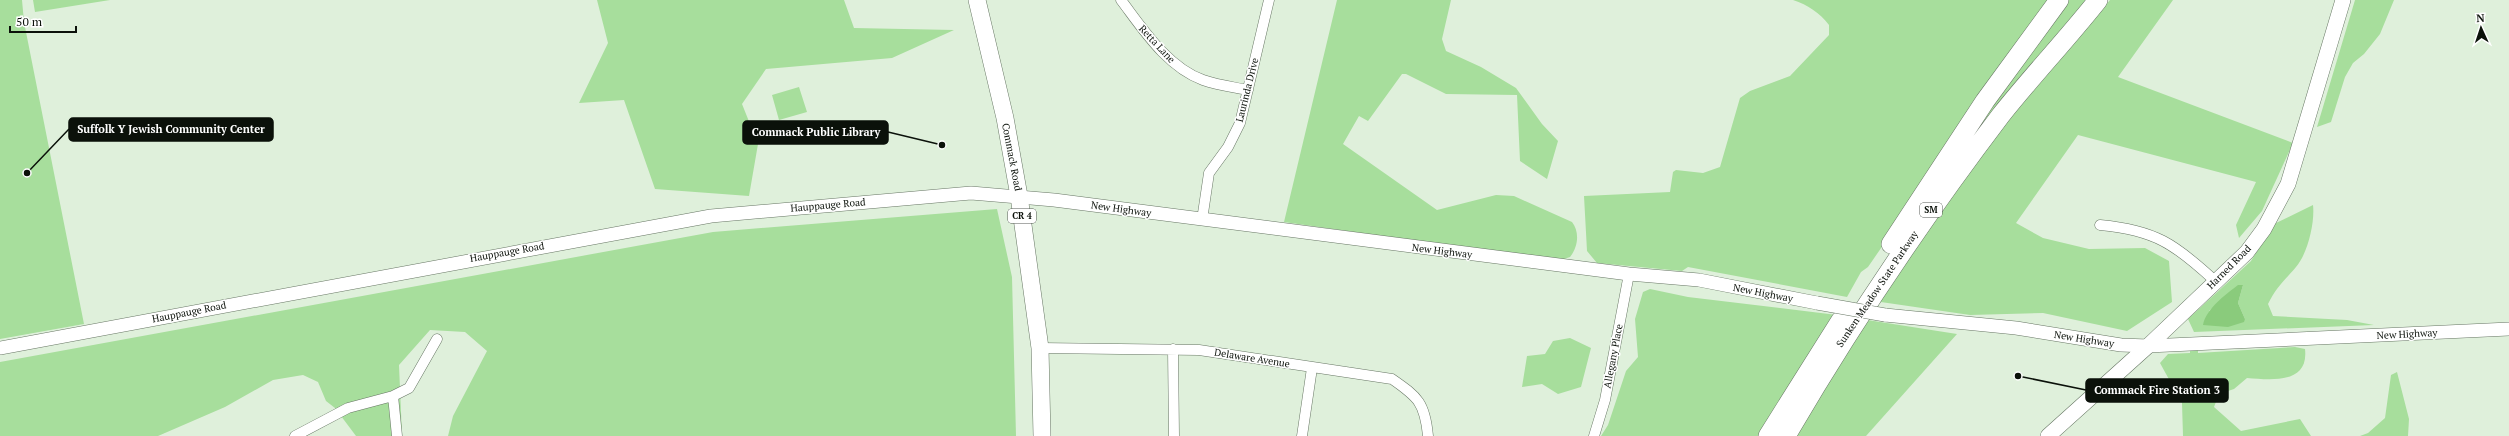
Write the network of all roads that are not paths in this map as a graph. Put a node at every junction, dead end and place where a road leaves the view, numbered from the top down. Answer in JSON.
{"nodes":[{"id":1,"x":977,"y":0,"type":"edge"},
{"id":2,"x":1121,"y":0,"type":"edge"},
{"id":3,"x":1269,"y":0,"type":"edge"},
{"id":4,"x":2059,"y":0,"type":"edge"},
{"id":5,"x":2098,"y":0,"type":"edge"},
{"id":6,"x":2343,"y":0,"type":"edge"},
{"id":7,"x":1248,"y":90,"type":"junction"},
{"id":8,"x":1019,"y":196,"type":"junction"},
{"id":9,"x":1202,"y":220,"type":"junction"},
{"id":10,"x":2100,"y":225,"type":"dead end"},
{"id":11,"x":1629,"y":274,"type":"junction"},
{"id":12,"x":2216,"y":281,"type":"junction"},
{"id":13,"x":2509,"y":330,"type":"edge"},
{"id":14,"x":437,"y":340,"type":"dead end"},
{"id":15,"x":2148,"y":346,"type":"junction"},
{"id":16,"x":0,"y":348,"type":"edge"},
{"id":17,"x":1040,"y":348,"type":"junction"},
{"id":18,"x":1173,"y":349,"type":"junction"},
{"id":19,"x":1312,"y":368,"type":"junction"},
{"id":20,"x":393,"y":396,"type":"junction"},
{"id":21,"x":295,"y":436,"type":"edge"},
{"id":22,"x":397,"y":436,"type":"edge"},
{"id":23,"x":1042,"y":436,"type":"edge"},
{"id":24,"x":1174,"y":436,"type":"edge"},
{"id":25,"x":1302,"y":436,"type":"edge"},
{"id":26,"x":1428,"y":436,"type":"edge"},
{"id":27,"x":1594,"y":436,"type":"edge"},
{"id":28,"x":1768,"y":436,"type":"edge"},
{"id":29,"x":1786,"y":436,"type":"edge"},
{"id":30,"x":2048,"y":436,"type":"edge"}],
"edges":[{"from":1,"to":8,"type":"main road","name":"Commack Road","number":"CR 4"},
{"from":2,"to":7,"type":"street","name":"Retta Lane"},
{"from":3,"to":7,"type":"street","name":"Laurinda Drive"},
{"from":4,"to":28,"type":"highway","name":"Sunken Meadow State Parkway","number":"SM"},
{"from":5,"to":29,"type":"highway","name":"Sunken Meadow State Parkway","number":"SM"},
{"from":6,"to":12,"type":"main road","name":"Harned Road"},
{"from":7,"to":9,"type":"street","name":"Laurinda Drive"},
{"from":8,"to":9,"type":"street","name":"New Highway"},
{"from":8,"to":16,"type":"street","name":"Hauppauge Road"},
{"from":8,"to":17,"type":"main road","name":"Commack Road","number":"CR 4"},
{"from":9,"to":11,"type":"street","name":"New Highway"},
{"from":10,"to":12,"type":"street"},
{"from":11,"to":15,"type":"street","name":"New Highway","bridge":true},
{"from":11,"to":27,"type":"street","name":"Allegany Place"},
{"from":12,"to":15,"type":"main road","name":"Harned Road"},
{"from":13,"to":15,"type":"street","name":"New Highway"},
{"from":14,"to":20,"type":"street"},
{"from":15,"to":30,"type":"main road","name":"Harned Road"},
{"from":17,"to":18,"type":"street","name":"Delaware Avenue"},
{"from":17,"to":23,"type":"main road","name":"Commack Road","number":"CR 4"},
{"from":18,"to":19,"type":"street","name":"Delaware Avenue"},
{"from":18,"to":24,"type":"street"},
{"from":19,"to":25,"type":"street"},
{"from":19,"to":26,"type":"street","name":"Delaware Avenue"},
{"from":20,"to":21,"type":"street"},
{"from":20,"to":22,"type":"street"}]}
